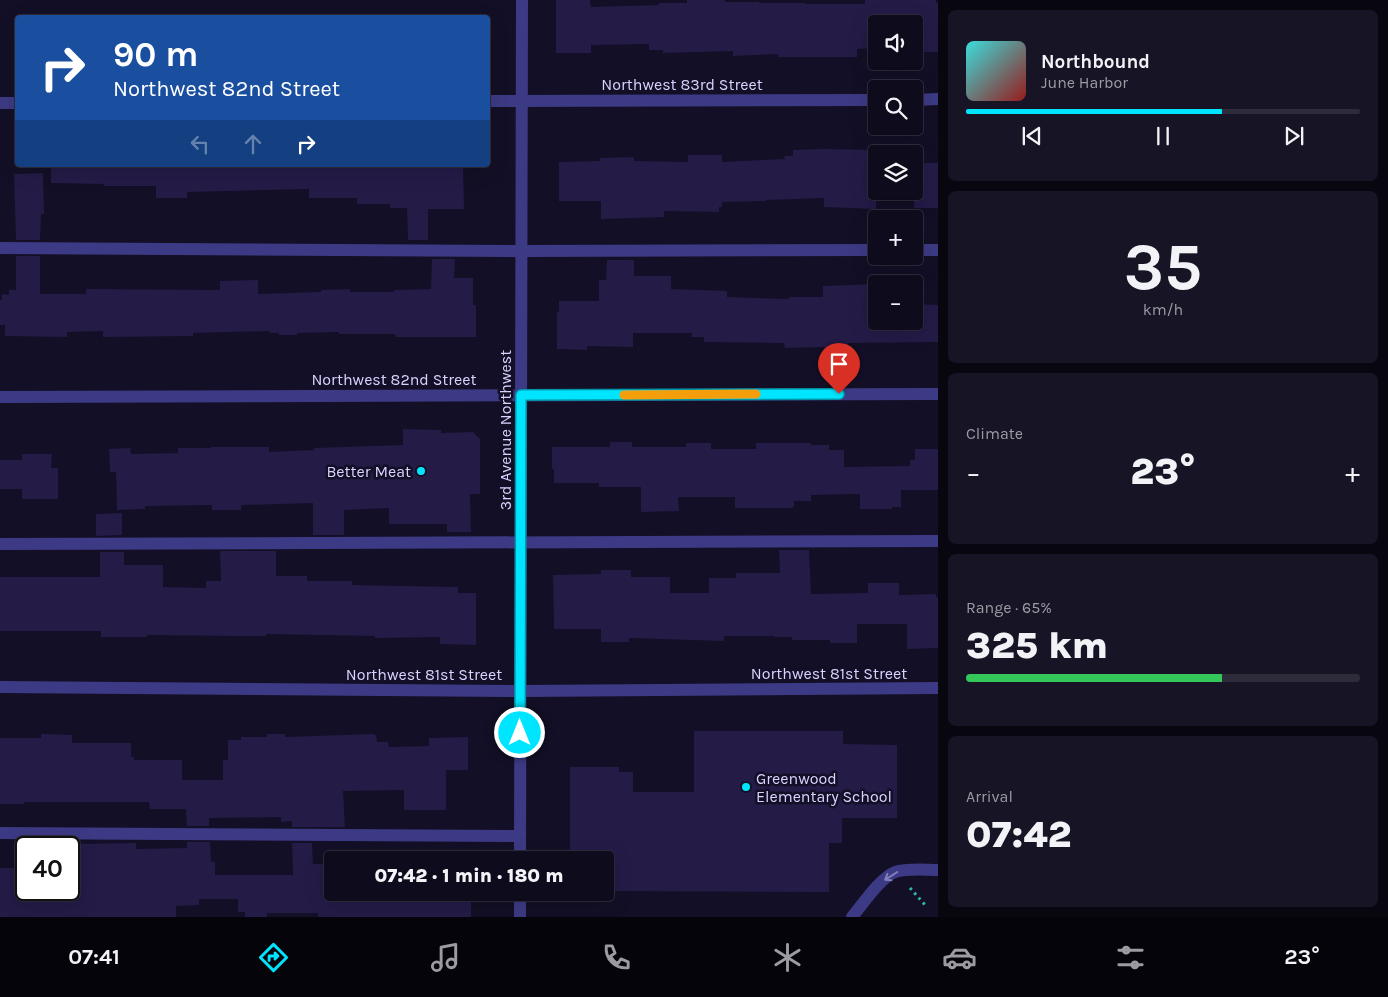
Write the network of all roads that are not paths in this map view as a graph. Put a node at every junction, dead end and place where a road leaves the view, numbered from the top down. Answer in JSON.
{"nodes":[{"id":1,"x":522,"y":0,"type":"edge"},
{"id":2,"x":522,"y":100,"type":"junction"},
{"id":3,"x":868,"y":100,"type":"edge"},
{"id":4,"x":923,"y":100,"type":"edge"},
{"id":5,"x":938,"y":100,"type":"edge"},
{"id":6,"x":490,"y":101,"type":"edge"},
{"id":7,"x":0,"y":103,"type":"edge"},
{"id":8,"x":15,"y":103,"type":"edge"},
{"id":9,"x":0,"y":248,"type":"edge"},
{"id":10,"x":868,"y":250,"type":"edge"},
{"id":11,"x":923,"y":250,"type":"edge"},
{"id":12,"x":938,"y":250,"type":"edge"},
{"id":13,"x":521,"y":251,"type":"junction"},
{"id":14,"x":938,"y":394,"type":"edge"},
{"id":15,"x":521,"y":395,"type":"junction"},
{"id":16,"x":0,"y":397,"type":"edge"},
{"id":17,"x":938,"y":541,"type":"edge"},
{"id":18,"x":521,"y":542,"type":"junction"},
{"id":19,"x":0,"y":544,"type":"edge"},
{"id":20,"x":0,"y":687,"type":"edge"},
{"id":21,"x":938,"y":688,"type":"edge"},
{"id":22,"x":521,"y":691,"type":"junction"},
{"id":23,"x":0,"y":833,"type":"edge"},
{"id":24,"x":520,"y":836,"type":"junction"},
{"id":25,"x":520,"y":851,"type":"edge"},
{"id":26,"x":938,"y":870,"type":"edge"},
{"id":27,"x":520,"y":901,"type":"edge"},
{"id":28,"x":520,"y":917,"type":"edge"},
{"id":29,"x":852,"y":917,"type":"edge"}],
"edges":[{"from":1,"to":2,"type":"street","name":"3rd Avenue Northwest"},
{"from":2,"to":3,"type":"street","name":"Northwest 83rd Street"},
{"from":2,"to":6,"type":"street","name":"Northwest 83rd Street"},
{"from":2,"to":13,"type":"street","name":"3rd Avenue Northwest"},
{"from":4,"to":5,"type":"street"},
{"from":7,"to":8,"type":"street"},
{"from":9,"to":13,"type":"street"},
{"from":10,"to":13,"type":"street"},
{"from":11,"to":12,"type":"street"},
{"from":13,"to":15,"type":"street","name":"3rd Avenue Northwest"},
{"from":14,"to":15,"type":"street","name":"Northwest 82nd Street"},
{"from":15,"to":16,"type":"street","name":"Northwest 82nd Street"},
{"from":15,"to":18,"type":"street","name":"3rd Avenue Northwest"},
{"from":17,"to":18,"type":"street"},
{"from":18,"to":19,"type":"street"},
{"from":18,"to":22,"type":"street","name":"3rd Avenue Northwest"},
{"from":20,"to":22,"type":"street","name":"Northwest 81st Street"},
{"from":21,"to":22,"type":"street","name":"Northwest 81st Street"},
{"from":22,"to":24,"type":"street","name":"3rd Avenue Northwest"},
{"from":23,"to":24,"type":"street"},
{"from":24,"to":25,"type":"street","name":"3rd Avenue Northwest"},
{"from":26,"to":29,"type":"street","one_way":true},
{"from":27,"to":28,"type":"street"}]}
